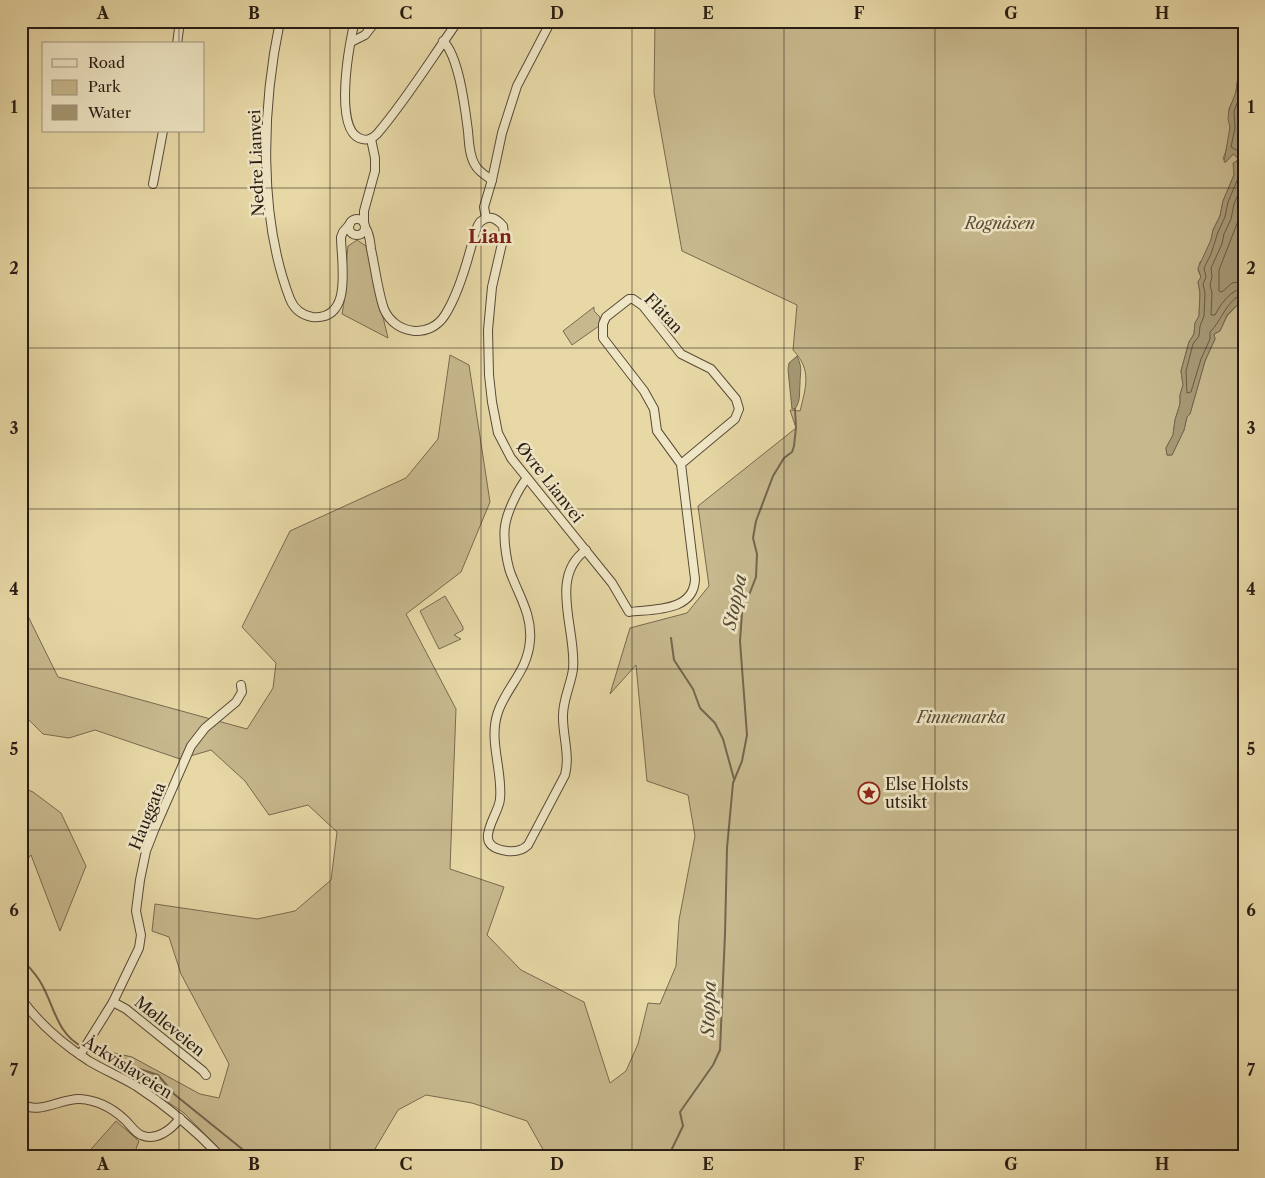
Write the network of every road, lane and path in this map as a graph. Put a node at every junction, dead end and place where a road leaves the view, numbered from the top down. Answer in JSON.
{"nodes":[{"id":1,"x":180,"y":21,"type":"edge"},
{"id":2,"x":280,"y":21,"type":"edge"},
{"id":3,"x":355,"y":21,"type":"edge"},
{"id":4,"x":376,"y":21,"type":"edge"},
{"id":5,"x":458,"y":21,"type":"edge"},
{"id":6,"x":552,"y":21,"type":"edge"},
{"id":7,"x":177,"y":42,"type":"edge"},
{"id":8,"x":351,"y":42,"type":"junction"},
{"id":9,"x":443,"y":42,"type":"junction"},
{"id":10,"x":163,"y":132,"type":"edge"},
{"id":11,"x":371,"y":139,"type":"junction"},
{"id":12,"x":492,"y":180,"type":"junction"},
{"id":13,"x":153,"y":184,"type":"dead end"},
{"id":14,"x":364,"y":211,"type":"junction"},
{"id":15,"x":486,"y":218,"type":"junction"},
{"id":16,"x":352,"y":222,"type":"junction"},
{"id":17,"x":365,"y":225,"type":"junction"},
{"id":18,"x":356,"y":234,"type":"junction"},
{"id":19,"x":341,"y":243,"type":"junction"},
{"id":20,"x":371,"y":248,"type":"junction"},
{"id":21,"x":681,"y":464,"type":"junction"},
{"id":22,"x":527,"y":478,"type":"junction"},
{"id":23,"x":586,"y":550,"type":"junction"},
{"id":24,"x":629,"y":612,"type":"joint"},
{"id":25,"x":241,"y":685,"type":"dead end"},
{"id":26,"x":21,"y":1000,"type":"edge"},
{"id":27,"x":114,"y":1002,"type":"junction"},
{"id":28,"x":83,"y":1050,"type":"junction"},
{"id":29,"x":206,"y":1076,"type":"dead end"},
{"id":30,"x":21,"y":1102,"type":"edge"},
{"id":31,"x":180,"y":1118,"type":"junction"},
{"id":32,"x":221,"y":1157,"type":"edge"}],
"edges":[{"from":1,"to":7,"type":"street"},
{"from":2,"to":19,"type":"street","name":"Nedre Lianvei"},
{"from":3,"to":8,"type":"street"},
{"from":4,"to":8,"type":"street"},
{"from":5,"to":9,"type":"street"},
{"from":6,"to":12,"type":"street"},
{"from":8,"to":11,"type":"street"},
{"from":9,"to":11,"type":"street"},
{"from":9,"to":12,"type":"street"},
{"from":10,"to":13,"type":"street"},
{"from":11,"to":14,"type":"street"},
{"from":12,"to":15,"type":"street"},
{"from":14,"to":16,"type":"street"},
{"from":14,"to":17,"type":"street"},
{"from":15,"to":20,"type":"street"},
{"from":15,"to":22,"type":"street","name":"Øvre Lianvei"},
{"from":16,"to":17,"type":"street"},
{"from":16,"to":18,"type":"street"},
{"from":16,"to":19,"type":"street","name":"Nedre Lianvei"},
{"from":17,"to":18,"type":"street"},
{"from":17,"to":20,"type":"street"},
{"from":18,"to":19,"type":"street"},
{"from":18,"to":20,"type":"street"},
{"from":21,"to":21,"type":"street","name":"Flåtan"},
{"from":21,"to":24,"type":"street","name":"Flåtan"},
{"from":22,"to":23,"type":"street","name":"Øvre Lianvei"},
{"from":22,"to":23,"type":"street"},
{"from":23,"to":24,"type":"street","name":"Øvre Lianvei"},
{"from":25,"to":27,"type":"street","name":"Hauggata"},
{"from":26,"to":28,"type":"street","name":"Årkvislaveien"},
{"from":27,"to":28,"type":"street","name":"Hauggata"},
{"from":27,"to":29,"type":"street","name":"Mølleveien"},
{"from":28,"to":31,"type":"street","name":"Årkvislaveien"},
{"from":30,"to":31,"type":"street"},
{"from":31,"to":32,"type":"street","name":"Årkvislaveien"}]}
